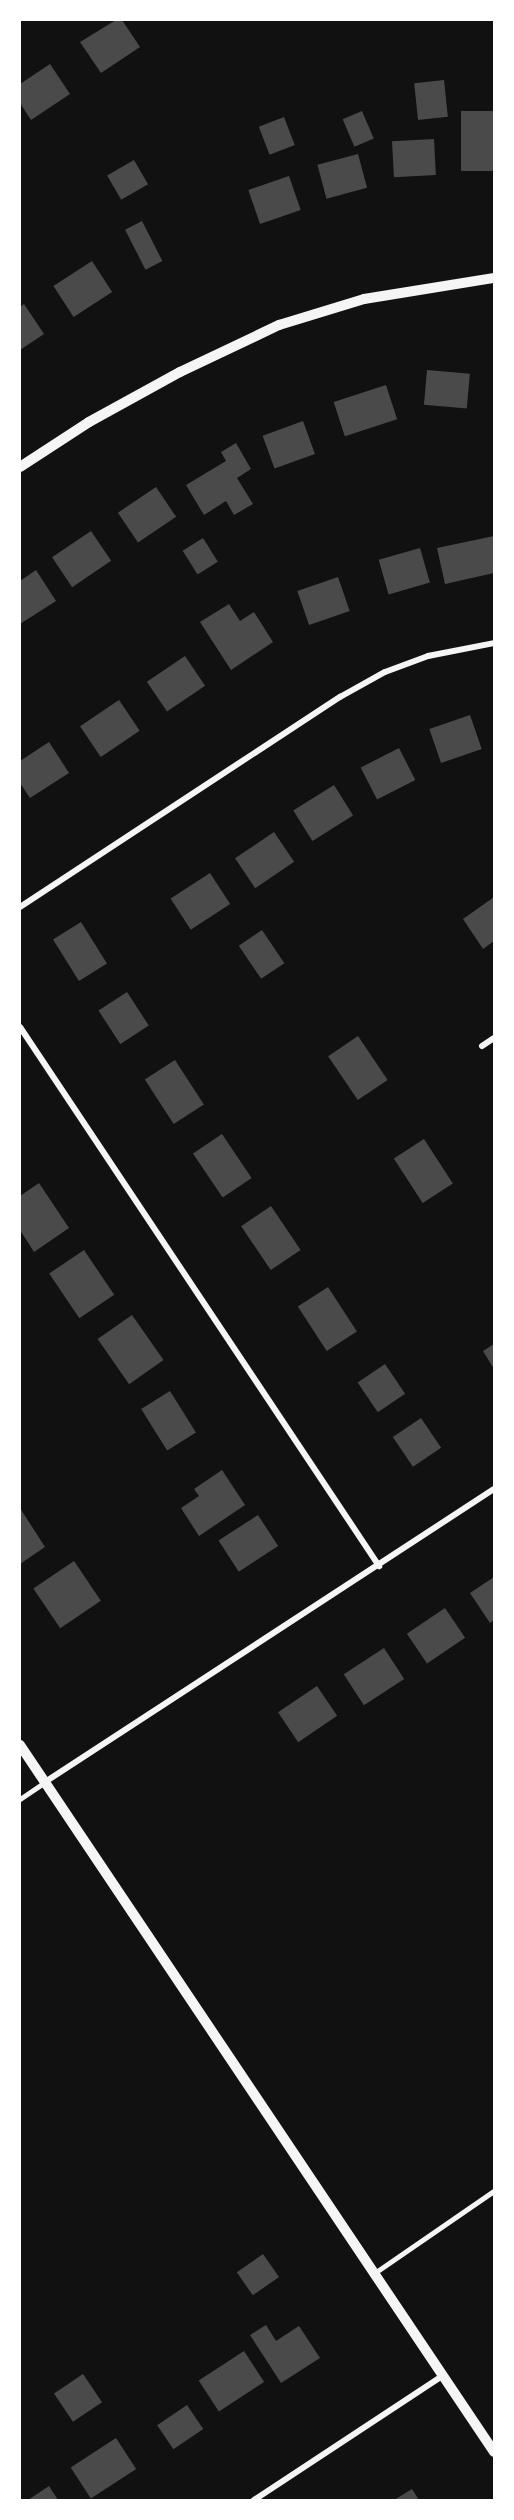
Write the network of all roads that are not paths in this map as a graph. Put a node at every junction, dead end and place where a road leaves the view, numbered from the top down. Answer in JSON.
{"nodes":[{"id":1,"x":495,"y":278,"type":"edge"},
{"id":2,"x":20,"y":467,"type":"edge"},
{"id":3,"x":495,"y":643,"type":"edge"},
{"id":4,"x":20,"y":906,"type":"edge"},
{"id":5,"x":20,"y":1027,"type":"edge"},
{"id":6,"x":495,"y":1038,"type":"edge"},
{"id":7,"x":482,"y":1046,"type":"dead end"},
{"id":8,"x":495,"y":1489,"type":"edge"},
{"id":9,"x":379,"y":1566,"type":"junction"},
{"id":10,"x":20,"y":1745,"type":"edge"},
{"id":11,"x":45,"y":1782,"type":"junction"},
{"id":12,"x":20,"y":1799,"type":"edge"},
{"id":13,"x":495,"y":2191,"type":"edge"},
{"id":14,"x":374,"y":2273,"type":"junction"},
{"id":15,"x":442,"y":2376,"type":"junction"},
{"id":16,"x":495,"y":2452,"type":"edge"},
{"id":17,"x":254,"y":2500,"type":"edge"}],
"edges":[{"from":1,"to":2,"type":"street"},
{"from":3,"to":4,"type":"street"},
{"from":5,"to":9,"type":"street"},
{"from":6,"to":7,"type":"street"},
{"from":8,"to":9,"type":"street"},
{"from":9,"to":11,"type":"street"},
{"from":10,"to":11,"type":"street"},
{"from":11,"to":12,"type":"lane"},
{"from":11,"to":14,"type":"street"},
{"from":13,"to":14,"type":"lane"},
{"from":14,"to":15,"type":"street"},
{"from":15,"to":16,"type":"street"},
{"from":15,"to":17,"type":"street"}]}
